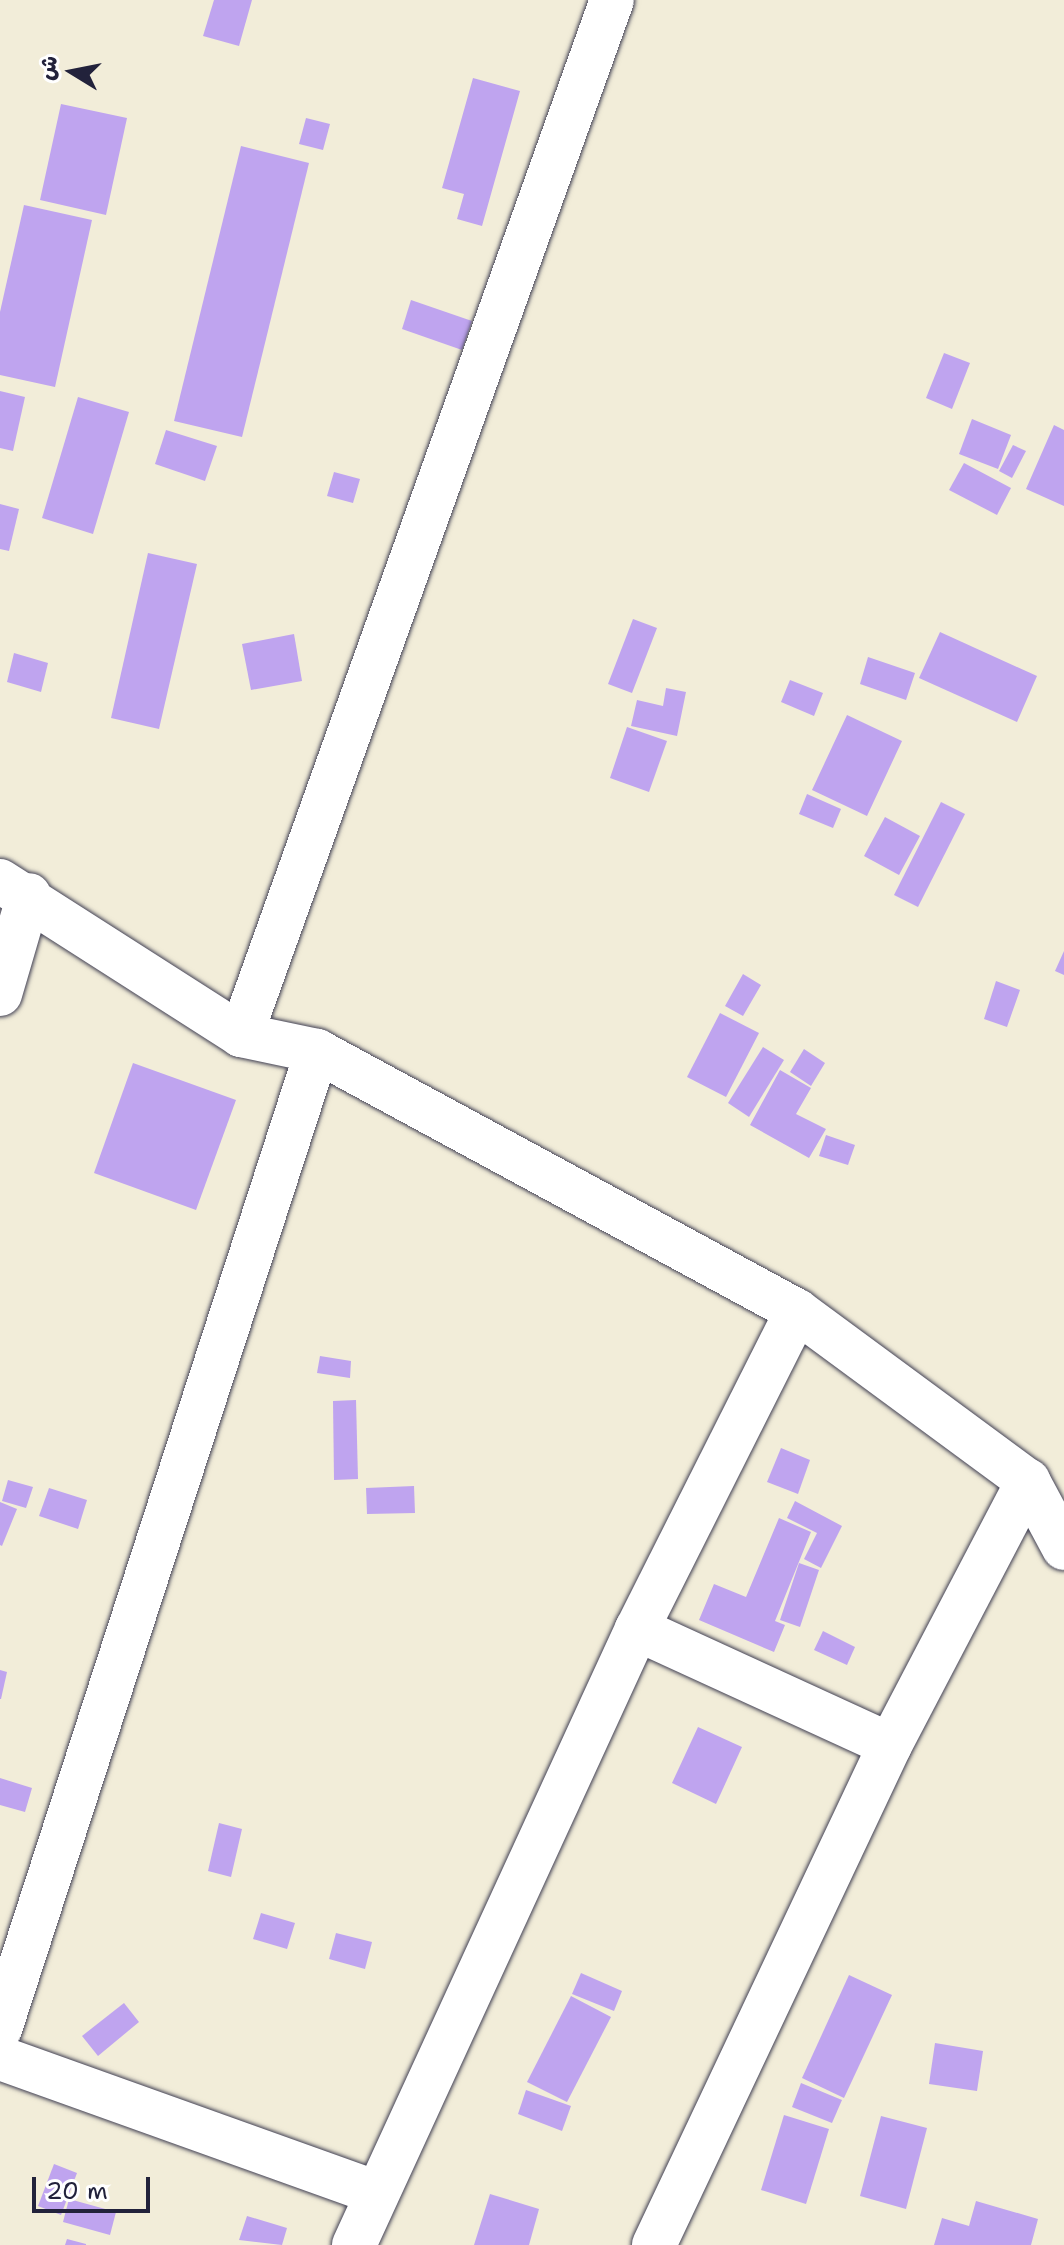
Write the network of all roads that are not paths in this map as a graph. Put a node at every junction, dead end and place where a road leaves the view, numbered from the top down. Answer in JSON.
{"nodes":[{"id":1,"x":612,"y":0,"type":"edge"},
{"id":2,"x":14,"y":888,"type":"edge"},
{"id":3,"x":0,"y":994,"type":"edge"},
{"id":4,"x":241,"y":1035,"type":"junction"},
{"id":5,"x":317,"y":1051,"type":"junction"},
{"id":6,"x":797,"y":1311,"type":"junction"},
{"id":7,"x":1028,"y":1481,"type":"junction"},
{"id":8,"x":1064,"y":1548,"type":"edge"},
{"id":9,"x":637,"y":1629,"type":"junction"},
{"id":10,"x":890,"y":1745,"type":"junction"},
{"id":11,"x":0,"y":2029,"type":"edge"},
{"id":12,"x":0,"y":2058,"type":"edge"},
{"id":13,"x":377,"y":2193,"type":"junction"},
{"id":14,"x":354,"y":2245,"type":"edge"},
{"id":15,"x":654,"y":2245,"type":"edge"}],
"edges":[{"from":1,"to":4,"type":"street"},
{"from":2,"to":3,"type":"street"},
{"from":2,"to":4,"type":"street"},
{"from":4,"to":5,"type":"street"},
{"from":5,"to":6,"type":"street"},
{"from":5,"to":11,"type":"street"},
{"from":6,"to":7,"type":"street"},
{"from":6,"to":9,"type":"street"},
{"from":7,"to":8,"type":"street"},
{"from":7,"to":10,"type":"street"},
{"from":9,"to":10,"type":"street"},
{"from":9,"to":13,"type":"street"},
{"from":10,"to":15,"type":"street"},
{"from":12,"to":13,"type":"street"},
{"from":13,"to":14,"type":"street"}]}
